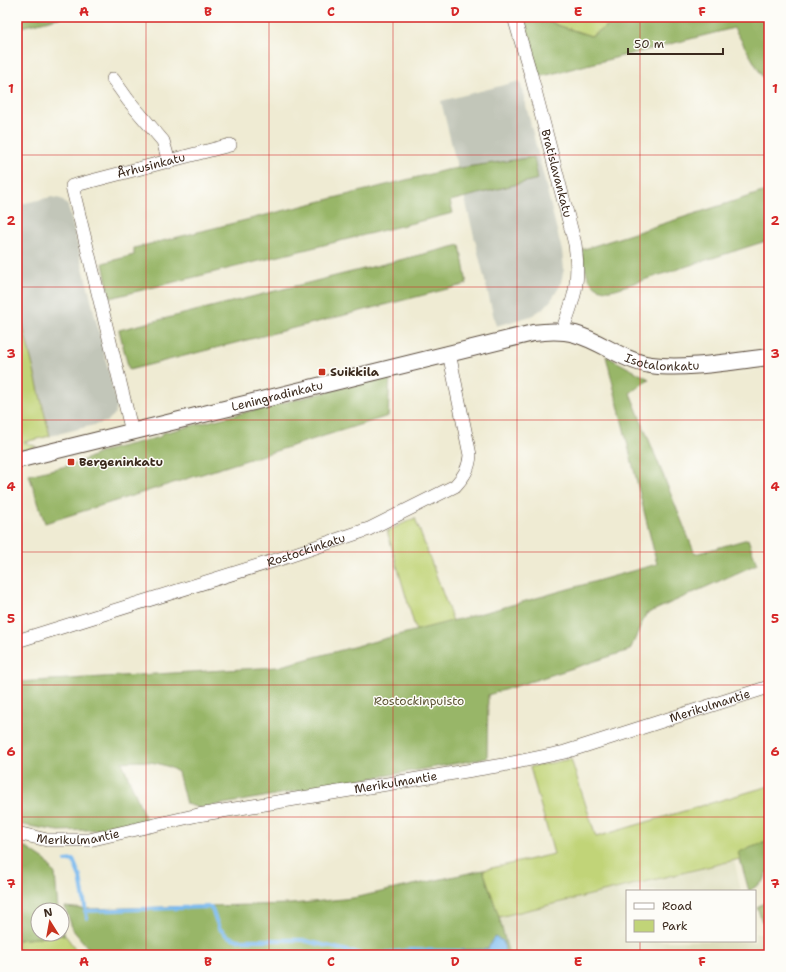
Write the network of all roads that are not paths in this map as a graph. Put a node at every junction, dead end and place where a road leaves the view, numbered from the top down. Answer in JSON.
{"nodes":[{"id":1,"x":514,"y":17,"type":"edge"},
{"id":2,"x":113,"y":79,"type":"dead end"},
{"id":3,"x":230,"y":145,"type":"dead end"},
{"id":4,"x":169,"y":162,"type":"junction"},
{"id":5,"x":562,"y":331,"type":"junction"},
{"id":6,"x":449,"y":353,"type":"junction"},
{"id":7,"x":769,"y":357,"type":"edge"},
{"id":8,"x":132,"y":432,"type":"junction"},
{"id":9,"x":17,"y":460,"type":"edge"},
{"id":10,"x":17,"y":641,"type":"edge"},
{"id":11,"x":769,"y":687,"type":"edge"},
{"id":12,"x":17,"y":833,"type":"edge"}],
"edges":[{"from":1,"to":5,"type":"street","name":"Bratislavankatu"},
{"from":2,"to":4,"type":"street"},
{"from":3,"to":4,"type":"street","name":"Århusinkatu"},
{"from":4,"to":8,"type":"street","name":"Århusinkatu"},
{"from":5,"to":6,"type":"street","name":"Leningradinkatu"},
{"from":5,"to":7,"type":"street","name":"Isotalonkatu"},
{"from":6,"to":8,"type":"street","name":"Leningradinkatu"},
{"from":6,"to":10,"type":"street","name":"Rostockinkatu"},
{"from":8,"to":9,"type":"street","name":"Leningradinkatu"},
{"from":11,"to":12,"type":"street","name":"Merikulmantie"}]}
